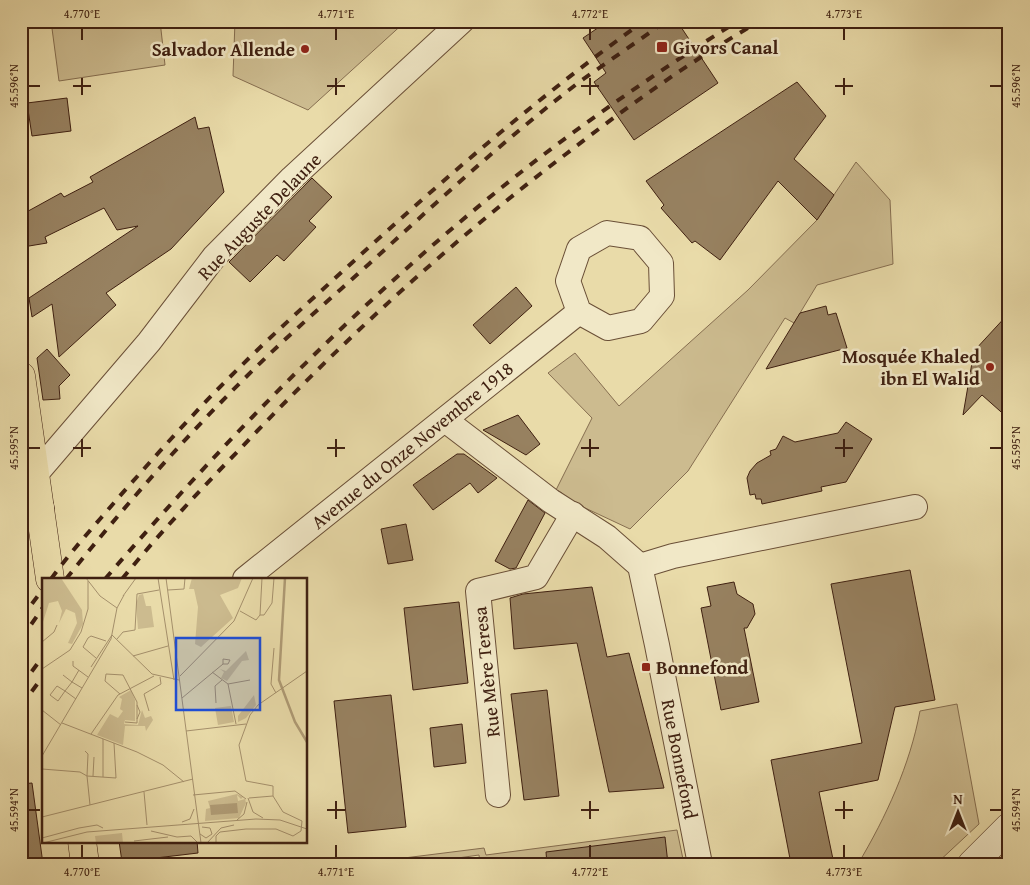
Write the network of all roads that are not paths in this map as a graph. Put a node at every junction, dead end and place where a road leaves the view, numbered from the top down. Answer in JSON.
{"nodes":[{"id":1,"x":462,"y":21,"type":"edge"},
{"id":2,"x":579,"y":312,"type":"dead end"},
{"id":3,"x":21,"y":376,"type":"edge"},
{"id":4,"x":445,"y":420,"type":"junction"},
{"id":5,"x":35,"y":475,"type":"junction"},
{"id":6,"x":915,"y":507,"type":"dead end"},
{"id":7,"x":31,"y":510,"type":"edge"},
{"id":8,"x":573,"y":514,"type":"junction"},
{"id":9,"x":640,"y":566,"type":"junction"},
{"id":10,"x":50,"y":578,"type":"edge"},
{"id":11,"x":246,"y":578,"type":"edge"},
{"id":12,"x":498,"y":795,"type":"dead end"},
{"id":13,"x":1009,"y":827,"type":"edge"},
{"id":14,"x":82,"y":842,"type":"edge"},
{"id":15,"x":85,"y":864,"type":"edge"},
{"id":16,"x":700,"y":864,"type":"edge"},
{"id":17,"x":972,"y":864,"type":"edge"}],
"edges":[{"from":1,"to":5,"type":"street","name":"Rue Auguste Delaune"},
{"from":2,"to":4,"type":"street","name":"Avenue du Onze Novembre 1918"},
{"from":3,"to":5,"type":"main road"},
{"from":4,"to":8,"type":"street"},
{"from":4,"to":11,"type":"street","name":"Avenue du Onze Novembre 1918"},
{"from":5,"to":7,"type":"main road"},
{"from":6,"to":9,"type":"street"},
{"from":7,"to":10,"type":"main road"},
{"from":8,"to":9,"type":"street"},
{"from":8,"to":12,"type":"street","name":"Rue Mère Teresa"},
{"from":9,"to":16,"type":"street","name":"Rue Bonnefond"},
{"from":13,"to":17,"type":"street"},
{"from":14,"to":15,"type":"main road"}]}
